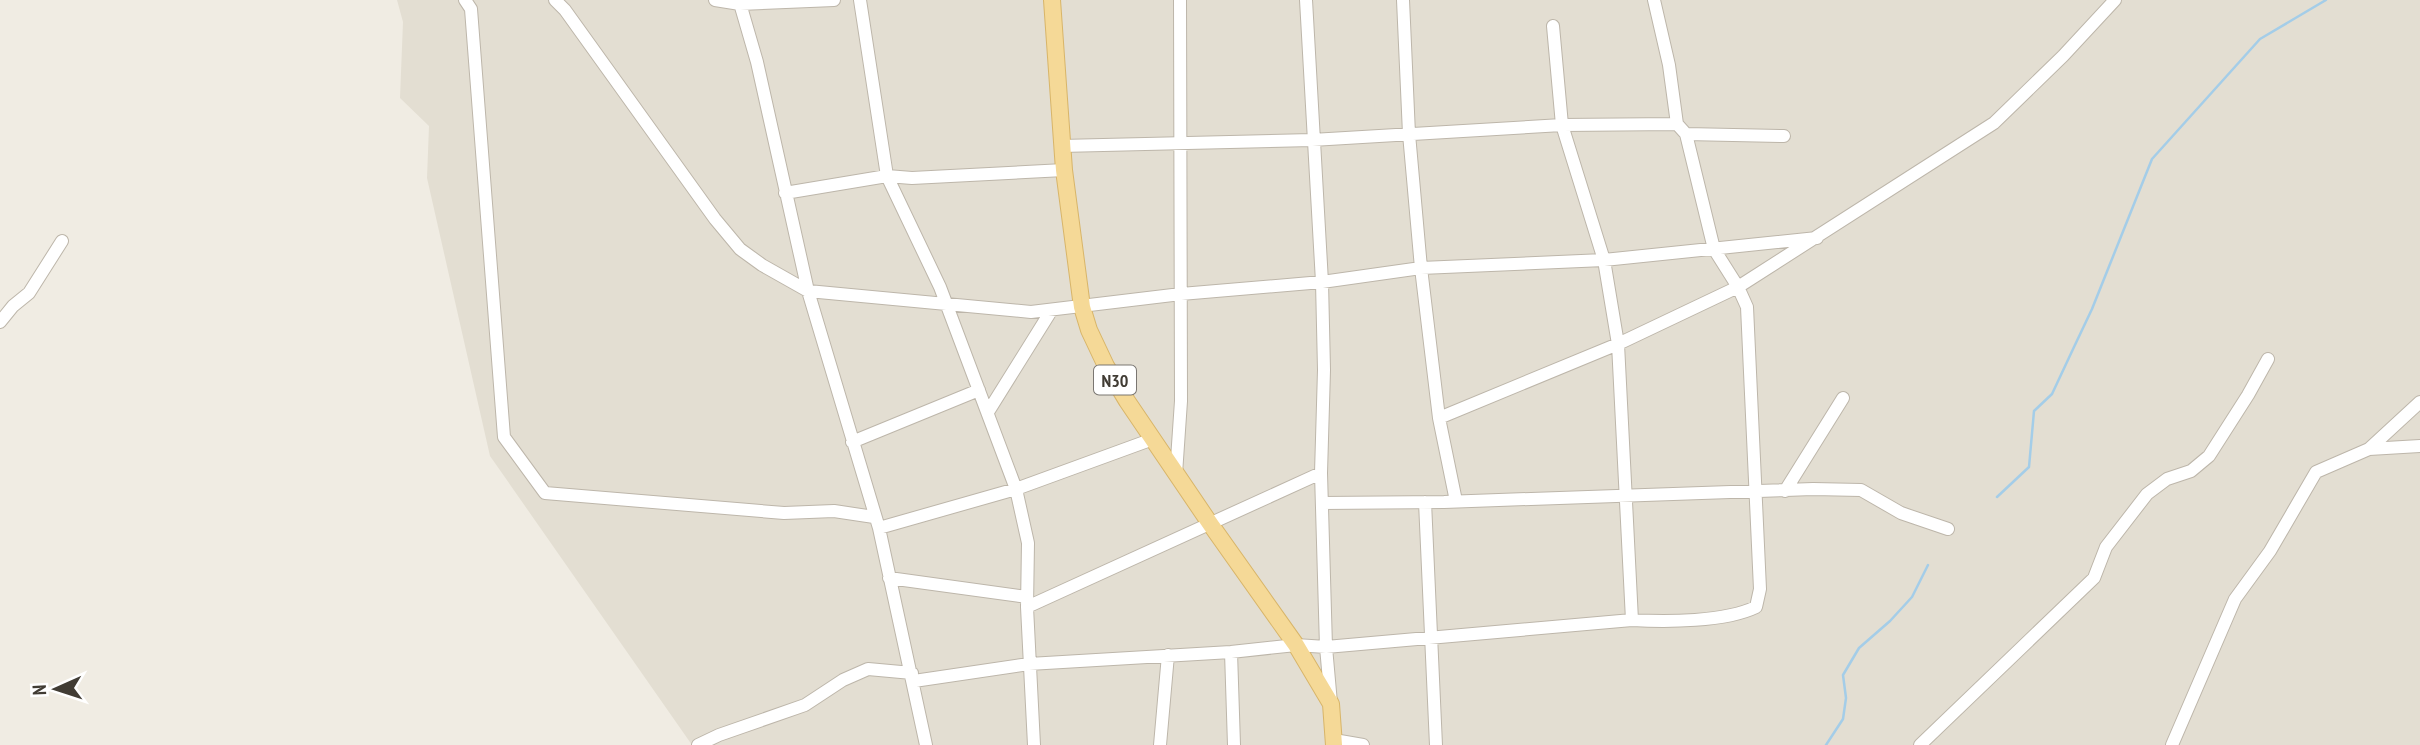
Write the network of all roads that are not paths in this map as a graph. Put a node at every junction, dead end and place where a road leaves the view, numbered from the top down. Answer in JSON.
{"nodes":[{"id":1,"x":465,"y":0,"type":"edge"},
{"id":2,"x":555,"y":0,"type":"edge"},
{"id":3,"x":715,"y":0,"type":"edge"},
{"id":4,"x":834,"y":0,"type":"edge"},
{"id":5,"x":860,"y":0,"type":"edge"},
{"id":6,"x":1052,"y":0,"type":"edge"},
{"id":7,"x":1181,"y":0,"type":"edge"},
{"id":8,"x":1306,"y":0,"type":"edge"},
{"id":9,"x":1403,"y":0,"type":"edge"},
{"id":10,"x":1654,"y":0,"type":"edge"},
{"id":11,"x":2115,"y":0,"type":"edge"},
{"id":12,"x":739,"y":2,"type":"edge"},
{"id":13,"x":1553,"y":26,"type":"dead end"},
{"id":14,"x":1562,"y":125,"type":"junction"},
{"id":15,"x":1681,"y":129,"type":"junction"},
{"id":16,"x":1409,"y":134,"type":"junction"},
{"id":17,"x":1784,"y":136,"type":"dead end"},
{"id":18,"x":1312,"y":140,"type":"junction"},
{"id":19,"x":1181,"y":144,"type":"junction"},
{"id":20,"x":1061,"y":146,"type":"junction"},
{"id":21,"x":1064,"y":170,"type":"junction"},
{"id":22,"x":887,"y":176,"type":"junction"},
{"id":23,"x":785,"y":193,"type":"junction"},
{"id":24,"x":1816,"y":238,"type":"junction"},
{"id":25,"x":62,"y":241,"type":"dead end"},
{"id":26,"x":1714,"y":249,"type":"junction"},
{"id":27,"x":1604,"y":260,"type":"junction"},
{"id":28,"x":1421,"y":268,"type":"junction"},
{"id":29,"x":1322,"y":282,"type":"junction"},
{"id":30,"x":1738,"y":287,"type":"junction"},
{"id":31,"x":808,"y":291,"type":"junction"},
{"id":32,"x":1181,"y":294,"type":"junction"},
{"id":33,"x":946,"y":304,"type":"junction"},
{"id":34,"x":1082,"y":307,"type":"junction"},
{"id":35,"x":1051,"y":311,"type":"junction"},
{"id":36,"x":0,"y":322,"type":"edge"},
{"id":37,"x":1619,"y":344,"type":"junction"},
{"id":38,"x":2267,"y":359,"type":"dead end"},
{"id":39,"x":979,"y":390,"type":"junction"},
{"id":40,"x":1843,"y":398,"type":"dead end"},
{"id":41,"x":2420,"y":401,"type":"edge"},
{"id":42,"x":988,"y":412,"type":"junction"},
{"id":43,"x":1438,"y":418,"type":"junction"},
{"id":44,"x":1153,"y":439,"type":"junction"},
{"id":45,"x":852,"y":442,"type":"junction"},
{"id":46,"x":2420,"y":446,"type":"edge"},
{"id":47,"x":2369,"y":449,"type":"junction"},
{"id":48,"x":1176,"y":474,"type":"junction"},
{"id":49,"x":1321,"y":474,"type":"junction"},
{"id":50,"x":1016,"y":489,"type":"junction"},
{"id":51,"x":1785,"y":491,"type":"junction"},
{"id":52,"x":1755,"y":492,"type":"junction"},
{"id":53,"x":1627,"y":497,"type":"junction"},
{"id":54,"x":1456,"y":501,"type":"junction"},
{"id":55,"x":1425,"y":502,"type":"junction"},
{"id":56,"x":1322,"y":503,"type":"junction"},
{"id":57,"x":877,"y":522,"type":"junction"},
{"id":58,"x":1211,"y":525,"type":"junction"},
{"id":59,"x":1948,"y":529,"type":"dead end"},
{"id":60,"x":889,"y":578,"type":"junction"},
{"id":61,"x":1027,"y":602,"type":"junction"},
{"id":62,"x":1632,"y":620,"type":"junction"},
{"id":63,"x":1430,"y":638,"type":"junction"},
{"id":64,"x":1296,"y":645,"type":"junction"},
{"id":65,"x":1326,"y":647,"type":"junction"},
{"id":66,"x":1231,"y":652,"type":"junction"},
{"id":67,"x":1168,"y":654,"type":"junction"},
{"id":68,"x":1029,"y":664,"type":"junction"},
{"id":69,"x":913,"y":677,"type":"junction"},
{"id":70,"x":1331,"y":704,"type":"junction"},
{"id":71,"x":1334,"y":742,"type":"edge"},
{"id":72,"x":698,"y":745,"type":"edge"},
{"id":73,"x":926,"y":745,"type":"edge"},
{"id":74,"x":1034,"y":745,"type":"edge"},
{"id":75,"x":1160,"y":745,"type":"edge"},
{"id":76,"x":1234,"y":745,"type":"edge"},
{"id":77,"x":1363,"y":745,"type":"edge"},
{"id":78,"x":1436,"y":745,"type":"edge"},
{"id":79,"x":1920,"y":745,"type":"edge"},
{"id":80,"x":2172,"y":745,"type":"edge"}],
"edges":[{"from":1,"to":57,"type":"street"},
{"from":2,"to":31,"type":"street"},
{"from":3,"to":12,"type":"street"},
{"from":4,"to":12,"type":"street"},
{"from":5,"to":22,"type":"street"},
{"from":6,"to":20,"type":"main road","number":"N30"},
{"from":7,"to":19,"type":"street"},
{"from":8,"to":18,"type":"street"},
{"from":9,"to":16,"type":"street"},
{"from":10,"to":15,"type":"street"},
{"from":11,"to":24,"type":"street"},
{"from":12,"to":23,"type":"street"},
{"from":13,"to":14,"type":"street"},
{"from":14,"to":15,"type":"street"},
{"from":14,"to":16,"type":"street"},
{"from":14,"to":27,"type":"street"},
{"from":15,"to":17,"type":"street"},
{"from":15,"to":26,"type":"street"},
{"from":16,"to":18,"type":"street"},
{"from":16,"to":28,"type":"street"},
{"from":18,"to":19,"type":"street"},
{"from":18,"to":29,"type":"street"},
{"from":19,"to":20,"type":"street"},
{"from":19,"to":32,"type":"street"},
{"from":20,"to":21,"type":"main road","number":"N30"},
{"from":21,"to":22,"type":"street"},
{"from":21,"to":34,"type":"main road","number":"N30"},
{"from":22,"to":23,"type":"street"},
{"from":22,"to":33,"type":"street"},
{"from":23,"to":31,"type":"street"},
{"from":24,"to":26,"type":"street"},
{"from":24,"to":30,"type":"street"},
{"from":25,"to":36,"type":"street"},
{"from":26,"to":27,"type":"street"},
{"from":26,"to":30,"type":"street"},
{"from":27,"to":28,"type":"street"},
{"from":27,"to":37,"type":"street"},
{"from":28,"to":29,"type":"street"},
{"from":28,"to":43,"type":"street"},
{"from":29,"to":32,"type":"street"},
{"from":29,"to":49,"type":"street"},
{"from":30,"to":37,"type":"street"},
{"from":30,"to":52,"type":"street"},
{"from":31,"to":33,"type":"street"},
{"from":31,"to":45,"type":"street"},
{"from":32,"to":34,"type":"street"},
{"from":32,"to":48,"type":"street"},
{"from":33,"to":35,"type":"street"},
{"from":33,"to":39,"type":"street"},
{"from":34,"to":35,"type":"street"},
{"from":34,"to":44,"type":"main road","number":"N30"},
{"from":35,"to":42,"type":"street"},
{"from":37,"to":43,"type":"street"},
{"from":37,"to":53,"type":"street"},
{"from":38,"to":79,"type":"street"},
{"from":39,"to":42,"type":"street"},
{"from":39,"to":45,"type":"street"},
{"from":40,"to":51,"type":"street"},
{"from":41,"to":47,"type":"street"},
{"from":42,"to":50,"type":"street"},
{"from":43,"to":54,"type":"street"},
{"from":44,"to":48,"type":"main road","number":"N30"},
{"from":44,"to":50,"type":"street"},
{"from":45,"to":57,"type":"street"},
{"from":46,"to":47,"type":"street"},
{"from":47,"to":80,"type":"street"},
{"from":48,"to":58,"type":"main road","number":"N30"},
{"from":49,"to":56,"type":"street"},
{"from":49,"to":58,"type":"street"},
{"from":50,"to":57,"type":"street"},
{"from":50,"to":61,"type":"street"},
{"from":51,"to":52,"type":"street"},
{"from":51,"to":59,"type":"street"},
{"from":52,"to":53,"type":"street"},
{"from":52,"to":62,"type":"street"},
{"from":53,"to":54,"type":"street"},
{"from":53,"to":62,"type":"street"},
{"from":54,"to":55,"type":"street"},
{"from":55,"to":56,"type":"street"},
{"from":55,"to":63,"type":"street"},
{"from":56,"to":65,"type":"street"},
{"from":57,"to":60,"type":"street"},
{"from":58,"to":61,"type":"street"},
{"from":58,"to":64,"type":"main road","number":"N30"},
{"from":60,"to":61,"type":"street"},
{"from":60,"to":69,"type":"street"},
{"from":61,"to":68,"type":"street"},
{"from":62,"to":63,"type":"street"},
{"from":63,"to":65,"type":"street"},
{"from":63,"to":78,"type":"street"},
{"from":64,"to":65,"type":"street"},
{"from":64,"to":66,"type":"street"},
{"from":64,"to":70,"type":"main road","number":"N30"},
{"from":65,"to":70,"type":"street"},
{"from":66,"to":67,"type":"street"},
{"from":66,"to":76,"type":"street"},
{"from":67,"to":68,"type":"street"},
{"from":67,"to":75,"type":"street"},
{"from":68,"to":69,"type":"street"},
{"from":68,"to":74,"type":"street"},
{"from":69,"to":72,"type":"street"},
{"from":69,"to":73,"type":"street"},
{"from":70,"to":71,"type":"main road","number":"N30"},
{"from":71,"to":77,"type":"street"}]}
